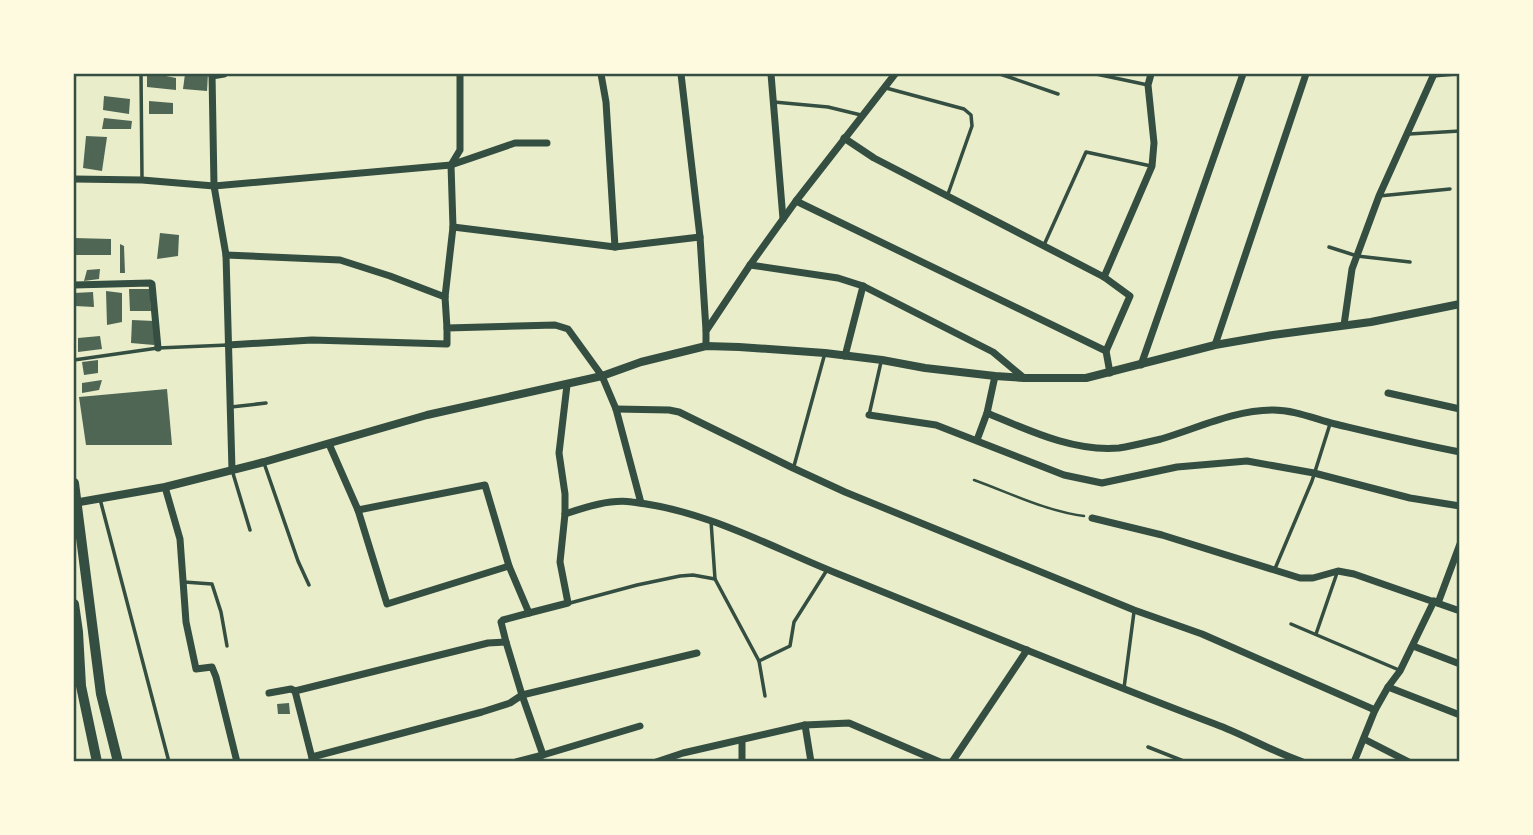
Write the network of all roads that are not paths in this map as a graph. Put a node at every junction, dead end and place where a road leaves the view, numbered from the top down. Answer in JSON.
{"nodes":[{"id":1,"x":141,"y":74,"type":"edge"},
{"id":2,"x":212,"y":74,"type":"edge"},
{"id":3,"x":224,"y":74,"type":"edge"},
{"id":4,"x":460,"y":74,"type":"edge"},
{"id":5,"x":601,"y":74,"type":"edge"},
{"id":6,"x":681,"y":74,"type":"edge"},
{"id":7,"x":771,"y":74,"type":"edge"},
{"id":8,"x":895,"y":74,"type":"edge"},
{"id":9,"x":1000,"y":74,"type":"edge"},
{"id":10,"x":1096,"y":74,"type":"edge"},
{"id":11,"x":1151,"y":74,"type":"edge"},
{"id":12,"x":1243,"y":74,"type":"edge"},
{"id":13,"x":1306,"y":74,"type":"edge"},
{"id":14,"x":1455,"y":74,"type":"edge"},
{"id":15,"x":1434,"y":75,"type":"edge"},
{"id":16,"x":1148,"y":85,"type":"junction"},
{"id":17,"x":886,"y":88,"type":"junction"},
{"id":18,"x":1058,"y":94,"type":"dead end"},
{"id":19,"x":774,"y":102,"type":"junction"},
{"id":20,"x":862,"y":116,"type":"junction"},
{"id":21,"x":1460,"y":131,"type":"edge"},
{"id":22,"x":1406,"y":134,"type":"junction"},
{"id":23,"x":845,"y":138,"type":"junction"},
{"id":24,"x":547,"y":143,"type":"dead end"},
{"id":25,"x":452,"y":165,"type":"junction"},
{"id":26,"x":1152,"y":166,"type":"junction"},
{"id":27,"x":74,"y":179,"type":"edge"},
{"id":28,"x":142,"y":180,"type":"junction"},
{"id":29,"x":214,"y":186,"type":"junction"},
{"id":30,"x":1450,"y":189,"type":"dead end"},
{"id":31,"x":947,"y":196,"type":"junction"},
{"id":32,"x":1379,"y":196,"type":"junction"},
{"id":33,"x":796,"y":201,"type":"junction"},
{"id":34,"x":783,"y":219,"type":"junction"},
{"id":35,"x":453,"y":227,"type":"junction"},
{"id":36,"x":700,"y":237,"type":"junction"},
{"id":37,"x":1044,"y":245,"type":"junction"},
{"id":38,"x":615,"y":247,"type":"junction"},
{"id":39,"x":1329,"y":247,"type":"dead end"},
{"id":40,"x":226,"y":255,"type":"junction"},
{"id":41,"x":1357,"y":256,"type":"junction"},
{"id":42,"x":1410,"y":262,"type":"dead end"},
{"id":43,"x":750,"y":265,"type":"junction"},
{"id":44,"x":1104,"y":277,"type":"junction"},
{"id":45,"x":74,"y":285,"type":"edge"},
{"id":46,"x":863,"y":286,"type":"junction"},
{"id":47,"x":444,"y":297,"type":"junction"},
{"id":48,"x":1460,"y":304,"type":"edge"},
{"id":49,"x":1344,"y":325,"type":"junction"},
{"id":50,"x":447,"y":328,"type":"junction"},
{"id":51,"x":706,"y":331,"type":"junction"},
{"id":52,"x":228,"y":345,"type":"junction"},
{"id":53,"x":1215,"y":345,"type":"junction"},
{"id":54,"x":706,"y":346,"type":"junction"},
{"id":55,"x":158,"y":348,"type":"junction"},
{"id":56,"x":1106,"y":351,"type":"junction"},
{"id":57,"x":825,"y":353,"type":"junction"},
{"id":58,"x":845,"y":356,"type":"junction"},
{"id":59,"x":74,"y":360,"type":"edge"},
{"id":60,"x":882,"y":360,"type":"junction"},
{"id":61,"x":1141,"y":365,"type":"junction"},
{"id":62,"x":1110,"y":373,"type":"junction"},
{"id":63,"x":602,"y":376,"type":"junction"},
{"id":64,"x":995,"y":376,"type":"junction"},
{"id":65,"x":1024,"y":378,"type":"junction"},
{"id":66,"x":567,"y":385,"type":"junction"},
{"id":67,"x":1388,"y":393,"type":"dead end"},
{"id":68,"x":266,"y":402,"type":"dead end"},
{"id":69,"x":231,"y":407,"type":"junction"},
{"id":70,"x":615,"y":409,"type":"junction"},
{"id":71,"x":1460,"y":409,"type":"edge"},
{"id":72,"x":987,"y":413,"type":"junction"},
{"id":73,"x":869,"y":415,"type":"joint"},
{"id":74,"x":1331,"y":422,"type":"junction"},
{"id":75,"x":977,"y":440,"type":"junction"},
{"id":76,"x":329,"y":444,"type":"junction"},
{"id":77,"x":1460,"y":452,"type":"edge"},
{"id":78,"x":264,"y":462,"type":"junction"},
{"id":79,"x":793,"y":468,"type":"junction"},
{"id":80,"x":233,"y":470,"type":"junction"},
{"id":81,"x":1314,"y":473,"type":"junction"},
{"id":82,"x":74,"y":483,"type":"edge"},
{"id":83,"x":166,"y":487,"type":"junction"},
{"id":84,"x":100,"y":499,"type":"junction"},
{"id":85,"x":75,"y":502,"type":"edge"},
{"id":86,"x":641,"y":503,"type":"junction"},
{"id":87,"x":1460,"y":506,"type":"edge"},
{"id":88,"x":358,"y":510,"type":"junction"},
{"id":89,"x":565,"y":514,"type":"junction"},
{"id":90,"x":1093,"y":517,"type":"road end"},
{"id":91,"x":711,"y":520,"type":"junction"},
{"id":92,"x":250,"y":530,"type":"dead end"},
{"id":93,"x":1459,"y":545,"type":"edge"},
{"id":94,"x":509,"y":566,"type":"junction"},
{"id":95,"x":827,"y":570,"type":"junction"},
{"id":96,"x":1274,"y":571,"type":"junction"},
{"id":97,"x":1338,"y":571,"type":"junction"},
{"id":98,"x":715,"y":579,"type":"junction"},
{"id":99,"x":183,"y":582,"type":"junction"},
{"id":100,"x":309,"y":586,"type":"dead end"},
{"id":101,"x":1436,"y":602,"type":"junction"},
{"id":102,"x":74,"y":604,"type":"edge"},
{"id":103,"x":568,"y":604,"type":"junction"},
{"id":104,"x":1135,"y":610,"type":"junction"},
{"id":105,"x":1460,"y":611,"type":"edge"},
{"id":106,"x":529,"y":613,"type":"junction"},
{"id":107,"x":1291,"y":624,"type":"dead end"},
{"id":108,"x":1317,"y":634,"type":"junction"},
{"id":109,"x":506,"y":642,"type":"junction"},
{"id":110,"x":227,"y":646,"type":"dead end"},
{"id":111,"x":1413,"y":646,"type":"junction"},
{"id":112,"x":1027,"y":650,"type":"junction"},
{"id":113,"x":697,"y":653,"type":"dead end"},
{"id":114,"x":759,"y":662,"type":"junction"},
{"id":115,"x":1460,"y":663,"type":"edge"},
{"id":116,"x":1401,"y":671,"type":"junction"},
{"id":117,"x":77,"y":686,"type":"edge"},
{"id":118,"x":1388,"y":687,"type":"junction"},
{"id":119,"x":1124,"y":689,"type":"junction"},
{"id":120,"x":295,"y":691,"type":"junction"},
{"id":121,"x":269,"y":693,"type":"dead end"},
{"id":122,"x":522,"y":695,"type":"junction"},
{"id":123,"x":765,"y":696,"type":"dead end"},
{"id":124,"x":1375,"y":710,"type":"junction"},
{"id":125,"x":1460,"y":715,"type":"edge"},
{"id":126,"x":805,"y":725,"type":"junction"},
{"id":127,"x":640,"y":726,"type":"dead end"},
{"id":128,"x":1364,"y":739,"type":"junction"},
{"id":129,"x":742,"y":740,"type":"junction"},
{"id":130,"x":1148,"y":747,"type":"dead end"},
{"id":131,"x":543,"y":755,"type":"junction"},
{"id":132,"x":1284,"y":758,"type":"edge"},
{"id":133,"x":313,"y":759,"type":"edge"},
{"id":134,"x":97,"y":761,"type":"edge"},
{"id":135,"x":118,"y":761,"type":"edge"},
{"id":136,"x":169,"y":761,"type":"edge"},
{"id":137,"x":237,"y":761,"type":"edge"},
{"id":138,"x":516,"y":761,"type":"edge"},
{"id":139,"x":656,"y":761,"type":"edge"},
{"id":140,"x":742,"y":761,"type":"edge"},
{"id":141,"x":811,"y":761,"type":"edge"},
{"id":142,"x":940,"y":761,"type":"edge"},
{"id":143,"x":952,"y":761,"type":"edge"},
{"id":144,"x":1186,"y":761,"type":"edge"},
{"id":145,"x":1303,"y":761,"type":"edge"},
{"id":146,"x":1354,"y":761,"type":"edge"},
{"id":147,"x":1409,"y":761,"type":"edge"}],
"edges":[{"from":1,"to":28,"type":"lane"},
{"from":2,"to":3,"type":"street"},
{"from":2,"to":29,"type":"street"},
{"from":4,"to":25,"type":"street"},
{"from":5,"to":38,"type":"street"},
{"from":6,"to":36,"type":"street"},
{"from":7,"to":19,"type":"street"},
{"from":8,"to":17,"type":"street"},
{"from":9,"to":18,"type":"lane"},
{"from":10,"to":16,"type":"lane"},
{"from":11,"to":16,"type":"street"},
{"from":12,"to":61,"type":"street"},
{"from":13,"to":53,"type":"street"},
{"from":14,"to":15,"type":"lane"},
{"from":15,"to":22,"type":"street"},
{"from":16,"to":26,"type":"street"},
{"from":17,"to":20,"type":"street"},
{"from":17,"to":31,"type":"lane"},
{"from":19,"to":20,"type":"lane"},
{"from":19,"to":34,"type":"street"},
{"from":20,"to":23,"type":"street"},
{"from":21,"to":22,"type":"lane"},
{"from":22,"to":32,"type":"street"},
{"from":23,"to":31,"type":"street"},
{"from":23,"to":33,"type":"street"},
{"from":24,"to":25,"type":"street"},
{"from":25,"to":29,"type":"street"},
{"from":25,"to":35,"type":"street"},
{"from":26,"to":37,"type":"lane"},
{"from":26,"to":44,"type":"street"},
{"from":27,"to":28,"type":"street"},
{"from":28,"to":29,"type":"street"},
{"from":29,"to":40,"type":"street"},
{"from":30,"to":32,"type":"lane"},
{"from":31,"to":37,"type":"street"},
{"from":32,"to":41,"type":"street"},
{"from":33,"to":34,"type":"street"},
{"from":33,"to":56,"type":"street"},
{"from":34,"to":43,"type":"street"},
{"from":35,"to":38,"type":"street"},
{"from":35,"to":47,"type":"street"},
{"from":36,"to":38,"type":"street"},
{"from":36,"to":51,"type":"street"},
{"from":37,"to":44,"type":"street"},
{"from":39,"to":41,"type":"lane"},
{"from":40,"to":47,"type":"street"},
{"from":40,"to":52,"type":"street"},
{"from":41,"to":42,"type":"lane"},
{"from":41,"to":49,"type":"street"},
{"from":43,"to":46,"type":"street"},
{"from":43,"to":51,"type":"street"},
{"from":44,"to":56,"type":"street"},
{"from":45,"to":55,"type":"street"},
{"from":46,"to":58,"type":"street"},
{"from":46,"to":65,"type":"street"},
{"from":47,"to":50,"type":"street"},
{"from":48,"to":49,"type":"street"},
{"from":49,"to":53,"type":"street"},
{"from":50,"to":52,"type":"street"},
{"from":50,"to":63,"type":"street"},
{"from":51,"to":54,"type":"street"},
{"from":52,"to":55,"type":"lane"},
{"from":52,"to":69,"type":"street"},
{"from":53,"to":61,"type":"street"},
{"from":54,"to":57,"type":"street"},
{"from":54,"to":63,"type":"street"},
{"from":55,"to":59,"type":"lane"},
{"from":56,"to":62,"type":"street"},
{"from":57,"to":58,"type":"street"},
{"from":57,"to":79,"type":"lane"},
{"from":58,"to":60,"type":"street"},
{"from":60,"to":64,"type":"street"},
{"from":60,"to":73,"type":"lane"},
{"from":61,"to":62,"type":"street"},
{"from":62,"to":65,"type":"street"},
{"from":63,"to":66,"type":"street"},
{"from":63,"to":70,"type":"street"},
{"from":64,"to":65,"type":"street"},
{"from":64,"to":72,"type":"street"},
{"from":66,"to":76,"type":"street"},
{"from":66,"to":89,"type":"street"},
{"from":67,"to":71,"type":"street"},
{"from":68,"to":69,"type":"lane"},
{"from":69,"to":80,"type":"street"},
{"from":70,"to":79,"type":"street"},
{"from":70,"to":86,"type":"street"},
{"from":72,"to":74,"type":"street"},
{"from":72,"to":75,"type":"street"},
{"from":73,"to":75,"type":"street"},
{"from":74,"to":77,"type":"street"},
{"from":74,"to":81,"type":"lane"},
{"from":75,"to":81,"type":"street"},
{"from":76,"to":78,"type":"street"},
{"from":76,"to":88,"type":"street"},
{"from":78,"to":80,"type":"street"},
{"from":78,"to":100,"type":"lane"},
{"from":79,"to":104,"type":"street"},
{"from":80,"to":83,"type":"street"},
{"from":80,"to":92,"type":"lane"},
{"from":81,"to":87,"type":"street"},
{"from":81,"to":96,"type":"lane"},
{"from":82,"to":85,"type":"main road"},
{"from":83,"to":84,"type":"street"},
{"from":83,"to":99,"type":"street"},
{"from":84,"to":85,"type":"street"},
{"from":84,"to":136,"type":"lane"},
{"from":85,"to":135,"type":"main road"},
{"from":86,"to":89,"type":"street"},
{"from":86,"to":91,"type":"street"},
{"from":88,"to":94,"type":"street"},
{"from":88,"to":94,"type":"street"},
{"from":89,"to":103,"type":"street"},
{"from":90,"to":96,"type":"street"},
{"from":91,"to":95,"type":"street"},
{"from":91,"to":98,"type":"lane"},
{"from":93,"to":101,"type":"street"},
{"from":94,"to":106,"type":"street"},
{"from":95,"to":112,"type":"street"},
{"from":95,"to":114,"type":"lane"},
{"from":96,"to":97,"type":"street"},
{"from":97,"to":101,"type":"street"},
{"from":97,"to":108,"type":"lane"},
{"from":98,"to":103,"type":"lane"},
{"from":98,"to":114,"type":"lane"},
{"from":99,"to":110,"type":"lane"},
{"from":99,"to":137,"type":"street"},
{"from":101,"to":105,"type":"street"},
{"from":101,"to":111,"type":"street"},
{"from":102,"to":117,"type":"main road"},
{"from":103,"to":106,"type":"street"},
{"from":104,"to":119,"type":"lane"},
{"from":104,"to":124,"type":"street"},
{"from":106,"to":109,"type":"street"},
{"from":107,"to":108,"type":"lane"},
{"from":108,"to":116,"type":"lane"},
{"from":109,"to":120,"type":"street"},
{"from":109,"to":122,"type":"street"},
{"from":111,"to":115,"type":"street"},
{"from":111,"to":116,"type":"street"},
{"from":112,"to":119,"type":"street"},
{"from":112,"to":143,"type":"street"},
{"from":113,"to":122,"type":"street"},
{"from":114,"to":123,"type":"lane"},
{"from":116,"to":118,"type":"street"},
{"from":117,"to":134,"type":"main road"},
{"from":118,"to":124,"type":"street"},
{"from":118,"to":125,"type":"street"},
{"from":119,"to":132,"type":"street"},
{"from":120,"to":121,"type":"street"},
{"from":120,"to":133,"type":"street"},
{"from":122,"to":131,"type":"street"},
{"from":122,"to":133,"type":"street"},
{"from":124,"to":128,"type":"street"},
{"from":126,"to":129,"type":"street"},
{"from":126,"to":141,"type":"street"},
{"from":126,"to":142,"type":"street"},
{"from":127,"to":131,"type":"street"},
{"from":128,"to":146,"type":"street"},
{"from":128,"to":147,"type":"street"},
{"from":129,"to":139,"type":"street"},
{"from":129,"to":140,"type":"street"},
{"from":130,"to":144,"type":"lane"},
{"from":131,"to":138,"type":"street"},
{"from":132,"to":145,"type":"street"}]}
